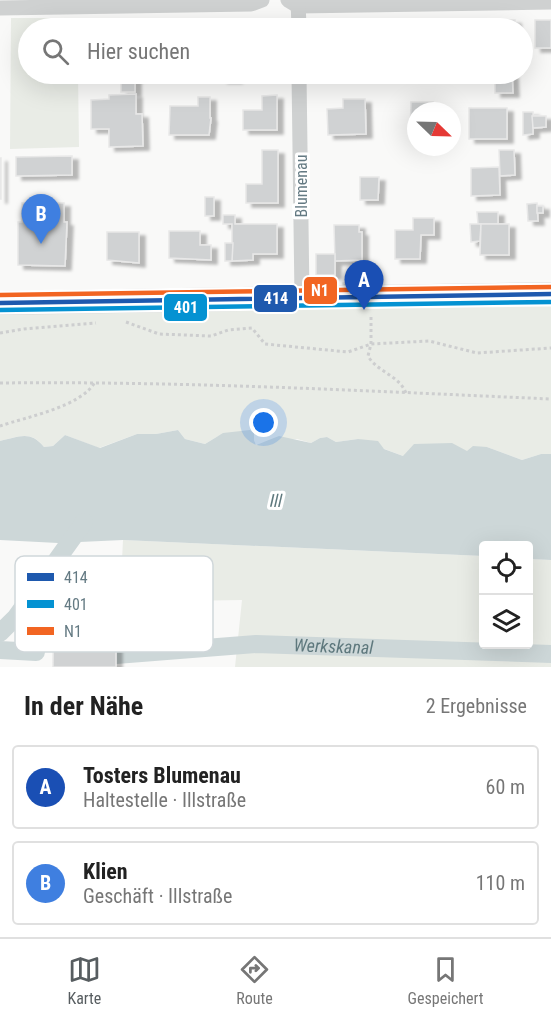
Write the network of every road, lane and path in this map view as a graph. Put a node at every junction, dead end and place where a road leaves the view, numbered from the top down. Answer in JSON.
{"nodes":[{"id":1,"x":262,"y":0,"type":"edge"},
{"id":2,"x":295,"y":2,"type":"edge"},
{"id":3,"x":551,"y":2,"type":"edge"},
{"id":4,"x":0,"y":8,"type":"edge"},
{"id":5,"x":297,"y":18,"type":"edge"},
{"id":6,"x":299,"y":84,"type":"edge"},
{"id":7,"x":551,"y":294,"type":"edge"},
{"id":8,"x":302,"y":298,"type":"junction"},
{"id":9,"x":0,"y":303,"type":"edge"},
{"id":10,"x":371,"y":309,"type":"dead end"},
{"id":11,"x":123,"y":321,"type":"dead end"},
{"id":12,"x":101,"y":323,"type":"dead end"},
{"id":13,"x":0,"y":333,"type":"edge"},
{"id":14,"x":371,"y":344,"type":"junction"},
{"id":15,"x":551,"y":348,"type":"edge"},
{"id":16,"x":94,"y":382,"type":"junction"},
{"id":17,"x":0,"y":383,"type":"edge"},
{"id":18,"x":406,"y":393,"type":"junction"},
{"id":19,"x":551,"y":399,"type":"edge"},
{"id":20,"x":0,"y":426,"type":"edge"}],
"edges":[{"from":1,"to":4,"type":"street"},
{"from":2,"to":3,"type":"street"},
{"from":2,"to":5,"type":"street"},
{"from":6,"to":8,"type":"street","name":"Blumenau"},
{"from":7,"to":8,"type":"main road"},
{"from":8,"to":9,"type":"main road"},
{"from":10,"to":14,"type":"path"},
{"from":11,"to":14,"type":"path"},
{"from":12,"to":13,"type":"path"},
{"from":14,"to":15,"type":"path"},
{"from":14,"to":18,"type":"path"},
{"from":16,"to":17,"type":"path"},
{"from":16,"to":18,"type":"path"},
{"from":16,"to":20,"type":"path"},
{"from":18,"to":19,"type":"path"}]}
